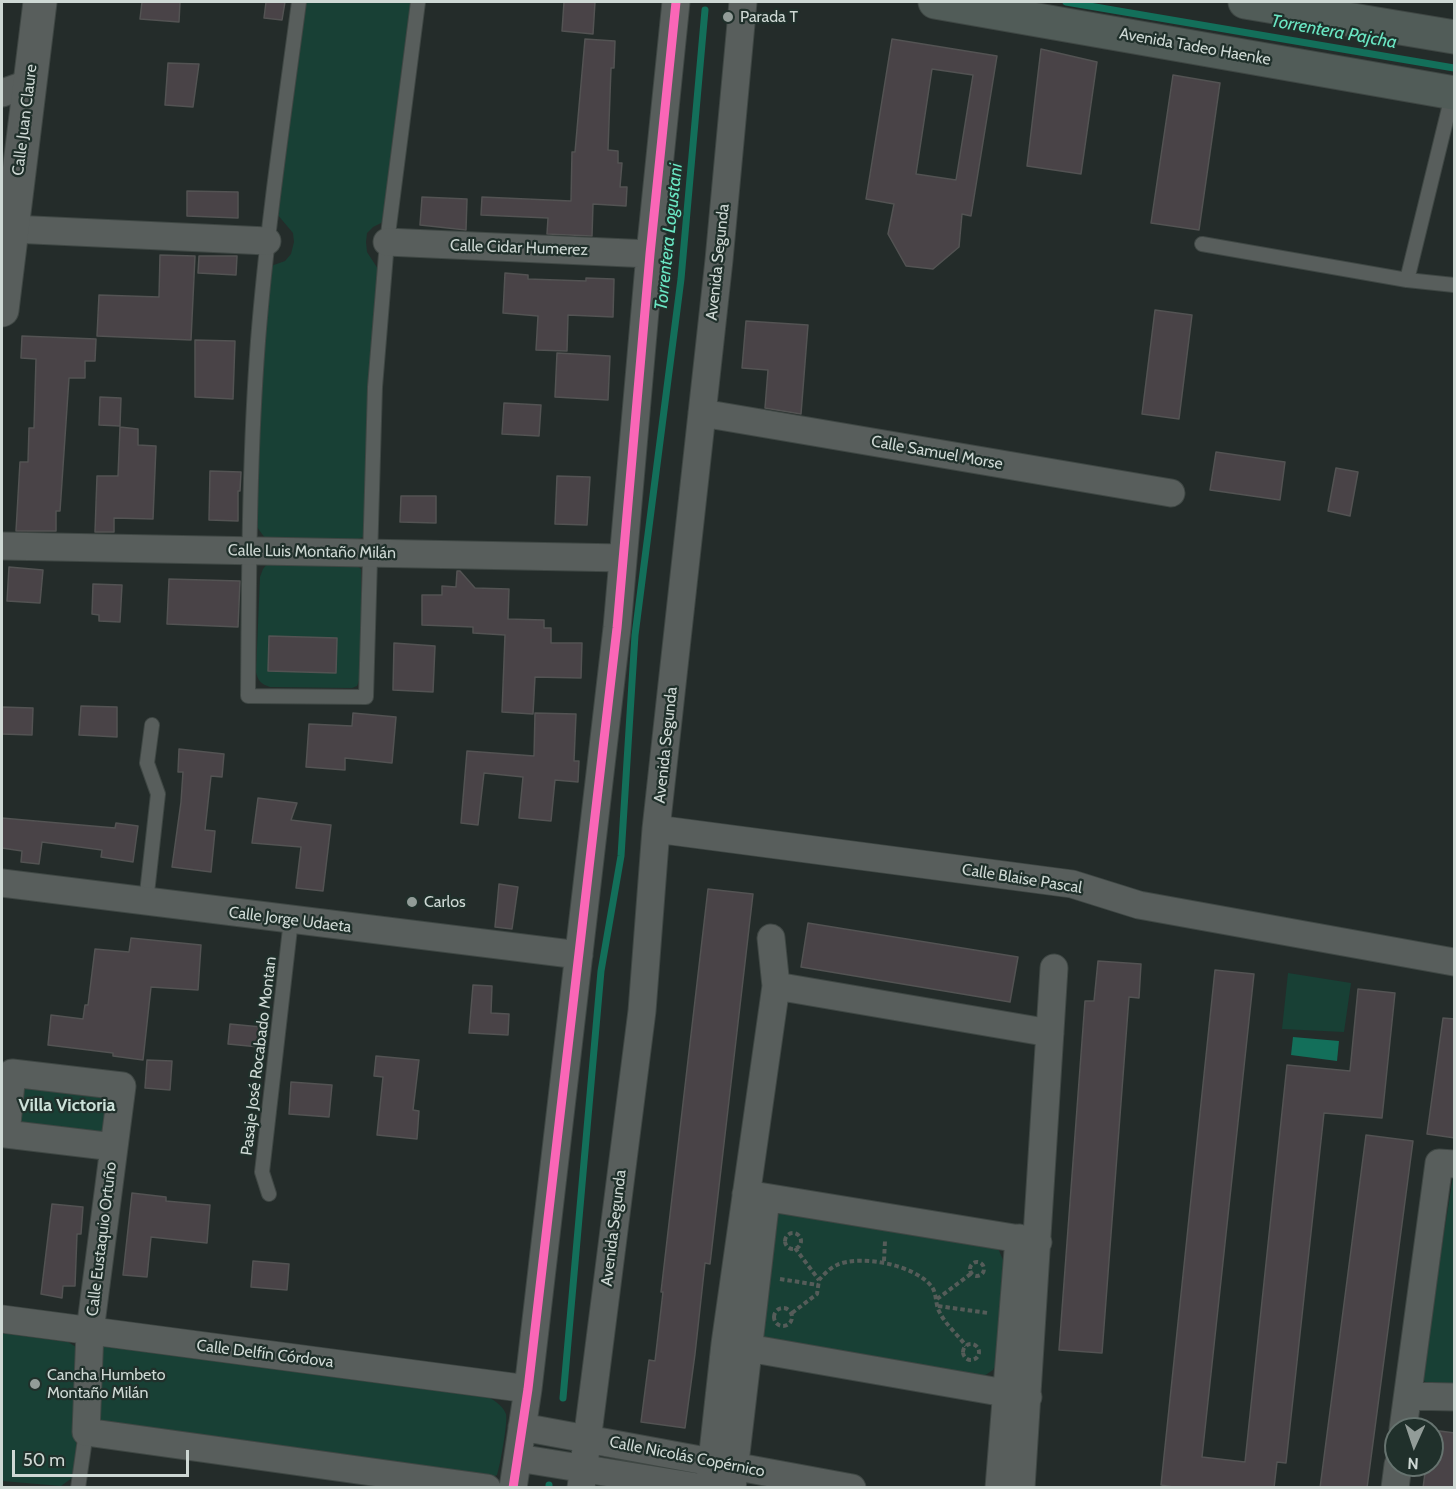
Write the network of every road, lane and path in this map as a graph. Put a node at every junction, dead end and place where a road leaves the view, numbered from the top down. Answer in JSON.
{"nodes":[{"id":1,"x":40,"y":2,"type":"edge"},
{"id":2,"x":299,"y":2,"type":"edge"},
{"id":3,"x":418,"y":2,"type":"edge"},
{"id":4,"x":676,"y":2,"type":"edge"},
{"id":5,"x":743,"y":2,"type":"edge"},
{"id":6,"x":935,"y":2,"type":"edge"},
{"id":7,"x":1245,"y":2,"type":"edge"},
{"id":8,"x":1455,"y":37,"type":"edge"},
{"id":9,"x":16,"y":88,"type":"edge"},
{"id":10,"x":1454,"y":92,"type":"edge"},
{"id":11,"x":12,"y":229,"type":"junction"},
{"id":12,"x":267,"y":241,"type":"junction"},
{"id":13,"x":387,"y":242,"type":"junction"},
{"id":14,"x":1202,"y":244,"type":"dead end"},
{"id":15,"x":650,"y":254,"type":"junction"},
{"id":16,"x":1407,"y":280,"type":"junction"},
{"id":17,"x":1455,"y":285,"type":"edge"},
{"id":18,"x":2,"y":310,"type":"edge"},
{"id":19,"x":702,"y":413,"type":"junction"},
{"id":20,"x":1171,"y":493,"type":"dead end"},
{"id":21,"x":2,"y":546,"type":"edge"},
{"id":22,"x":249,"y":551,"type":"junction"},
{"id":23,"x":370,"y":553,"type":"junction"},
{"id":24,"x":623,"y":558,"type":"junction"},
{"id":25,"x":152,"y":725,"type":"dead end"},
{"id":26,"x":656,"y":829,"type":"junction"},
{"id":27,"x":2,"y":883,"type":"edge"},
{"id":28,"x":146,"y":902,"type":"junction"},
{"id":29,"x":291,"y":920,"type":"junction"},
{"id":30,"x":771,"y":938,"type":"dead end"},
{"id":31,"x":579,"y":955,"type":"junction"},
{"id":32,"x":1455,"y":962,"type":"edge"},
{"id":33,"x":1054,"y":968,"type":"dead end"},
{"id":34,"x":776,"y":986,"type":"junction"},
{"id":35,"x":1050,"y":1033,"type":"junction"},
{"id":36,"x":114,"y":1147,"type":"junction"},
{"id":37,"x":1455,"y":1164,"type":"edge"},
{"id":38,"x":269,"y":1194,"type":"dead end"},
{"id":39,"x":756,"y":1196,"type":"junction"},
{"id":40,"x":886,"y":1230,"type":"dead end"},
{"id":41,"x":1028,"y":1240,"type":"junction"},
{"id":42,"x":795,"y":1248,"type":"junction"},
{"id":43,"x":884,"y":1261,"type":"junction"},
{"id":44,"x":972,"y":1273,"type":"dead end"},
{"id":45,"x":777,"y":1278,"type":"dead end"},
{"id":46,"x":819,"y":1280,"type":"junction"},
{"id":47,"x":818,"y":1285,"type":"junction"},
{"id":48,"x":937,"y":1299,"type":"junction"},
{"id":49,"x":938,"y":1306,"type":"junction"},
{"id":50,"x":792,"y":1313,"type":"junction"},
{"id":51,"x":996,"y":1314,"type":"dead end"},
{"id":52,"x":2,"y":1319,"type":"edge"},
{"id":53,"x":90,"y":1331,"type":"junction"},
{"id":54,"x":736,"y":1346,"type":"junction"},
{"id":55,"x":966,"y":1346,"type":"junction"},
{"id":56,"x":528,"y":1389,"type":"junction"},
{"id":57,"x":1017,"y":1395,"type":"junction"},
{"id":58,"x":1408,"y":1396,"type":"junction"},
{"id":59,"x":1455,"y":1397,"type":"edge"},
{"id":60,"x":1405,"y":1417,"type":"edge"},
{"id":61,"x":522,"y":1427,"type":"junction"},
{"id":62,"x":86,"y":1432,"type":"junction"},
{"id":63,"x":588,"y":1438,"type":"junction"},
{"id":64,"x":518,"y":1458,"type":"junction"},
{"id":65,"x":722,"y":1476,"type":"edge"},
{"id":66,"x":582,"y":1477,"type":"edge"},
{"id":67,"x":78,"y":1488,"type":"edge"},
{"id":68,"x":486,"y":1488,"type":"edge"},
{"id":69,"x":513,"y":1488,"type":"edge"},
{"id":70,"x":704,"y":1488,"type":"edge"},
{"id":71,"x":852,"y":1488,"type":"edge"},
{"id":72,"x":999,"y":1488,"type":"edge"},
{"id":73,"x":1022,"y":1488,"type":"edge"}],
"edges":[{"from":1,"to":9,"type":"street","name":"Calle Juan Claure"},
{"from":2,"to":12,"type":"lane"},
{"from":3,"to":13,"type":"lane"},
{"from":4,"to":15,"type":"street"},
{"from":5,"to":19,"type":"street","name":"Avenida Segunda"},
{"from":6,"to":10,"type":"main road","name":"Avenida Tadeo Haenke"},
{"from":7,"to":8,"type":"main road"},
{"from":9,"to":11,"type":"street","name":"Calle Juan Claure"},
{"from":10,"to":16,"type":"lane"},
{"from":11,"to":12,"type":"street"},
{"from":11,"to":18,"type":"street","name":"Calle Juan Claure"},
{"from":12,"to":22,"type":"lane"},
{"from":13,"to":15,"type":"street","name":"Calle Cidar Humerez"},
{"from":13,"to":23,"type":"lane"},
{"from":14,"to":16,"type":"lane"},
{"from":15,"to":24,"type":"street"},
{"from":16,"to":17,"type":"lane"},
{"from":19,"to":20,"type":"street","name":"Calle Samuel Morse"},
{"from":19,"to":26,"type":"street","name":"Avenida Segunda"},
{"from":21,"to":22,"type":"street","name":"Calle Luis Montaño Milán"},
{"from":22,"to":23,"type":"street","name":"Calle Luis Montaño Milán"},
{"from":22,"to":23,"type":"lane"},
{"from":23,"to":24,"type":"street","name":"Calle Luis Montaño Milán"},
{"from":24,"to":31,"type":"street"},
{"from":25,"to":28,"type":"lane"},
{"from":26,"to":32,"type":"street","name":"Calle Blaise Pascal"},
{"from":26,"to":63,"type":"street","name":"Avenida Segunda"},
{"from":27,"to":28,"type":"street","name":"Calle Jorge Udaeta"},
{"from":28,"to":29,"type":"street","name":"Calle Jorge Udaeta"},
{"from":29,"to":31,"type":"street","name":"Calle Jorge Udaeta"},
{"from":29,"to":38,"type":"lane","name":"Pasaje José Rocabado Montan"},
{"from":30,"to":34,"type":"street"},
{"from":31,"to":56,"type":"street"},
{"from":33,"to":35,"type":"street"},
{"from":34,"to":35,"type":"street"},
{"from":34,"to":39,"type":"street"},
{"from":35,"to":41,"type":"street"},
{"from":36,"to":36,"type":"street","name":"Calle Eustaquio Ortuño"},
{"from":36,"to":53,"type":"street","name":"Calle Eustaquio Ortuño"},
{"from":37,"to":58,"type":"street"},
{"from":39,"to":41,"type":"street"},
{"from":39,"to":54,"type":"street"},
{"from":40,"to":43,"type":"path"},
{"from":41,"to":57,"type":"street"},
{"from":42,"to":42,"type":"path"},
{"from":42,"to":46,"type":"path"},
{"from":43,"to":46,"type":"path"},
{"from":43,"to":48,"type":"path"},
{"from":44,"to":48,"type":"path"},
{"from":45,"to":47,"type":"path"},
{"from":46,"to":47,"type":"path"},
{"from":47,"to":50,"type":"path"},
{"from":48,"to":49,"type":"path"},
{"from":49,"to":51,"type":"path"},
{"from":49,"to":55,"type":"path"},
{"from":50,"to":50,"type":"path"},
{"from":52,"to":53,"type":"street","name":"Calle Delfín Córdova"},
{"from":53,"to":56,"type":"street","name":"Calle Delfín Córdova"},
{"from":53,"to":62,"type":"street","name":"Calle Eustaquio Ortuño"},
{"from":54,"to":57,"type":"street"},
{"from":54,"to":65,"type":"street"},
{"from":55,"to":55,"type":"path"},
{"from":56,"to":61,"type":"street"},
{"from":57,"to":72,"type":"street"},
{"from":57,"to":73,"type":"street"},
{"from":58,"to":59,"type":"street"},
{"from":58,"to":60,"type":"street"},
{"from":61,"to":63,"type":"street","name":"Calle Nicolás Copérnico"},
{"from":61,"to":64,"type":"street"},
{"from":62,"to":67,"type":"lane"},
{"from":62,"to":68,"type":"street"},
{"from":63,"to":65,"type":"street","name":"Calle Nicolás Copérnico"},
{"from":63,"to":66,"type":"street","name":"Avenida Segunda"},
{"from":64,"to":66,"type":"street","name":"Calle Nicolás Copérnico"},
{"from":64,"to":69,"type":"street"},
{"from":65,"to":71,"type":"street","name":"Calle Nicolás Copérnico"},
{"from":66,"to":70,"type":"street","name":"Calle Nicolás Copérnico"}]}
